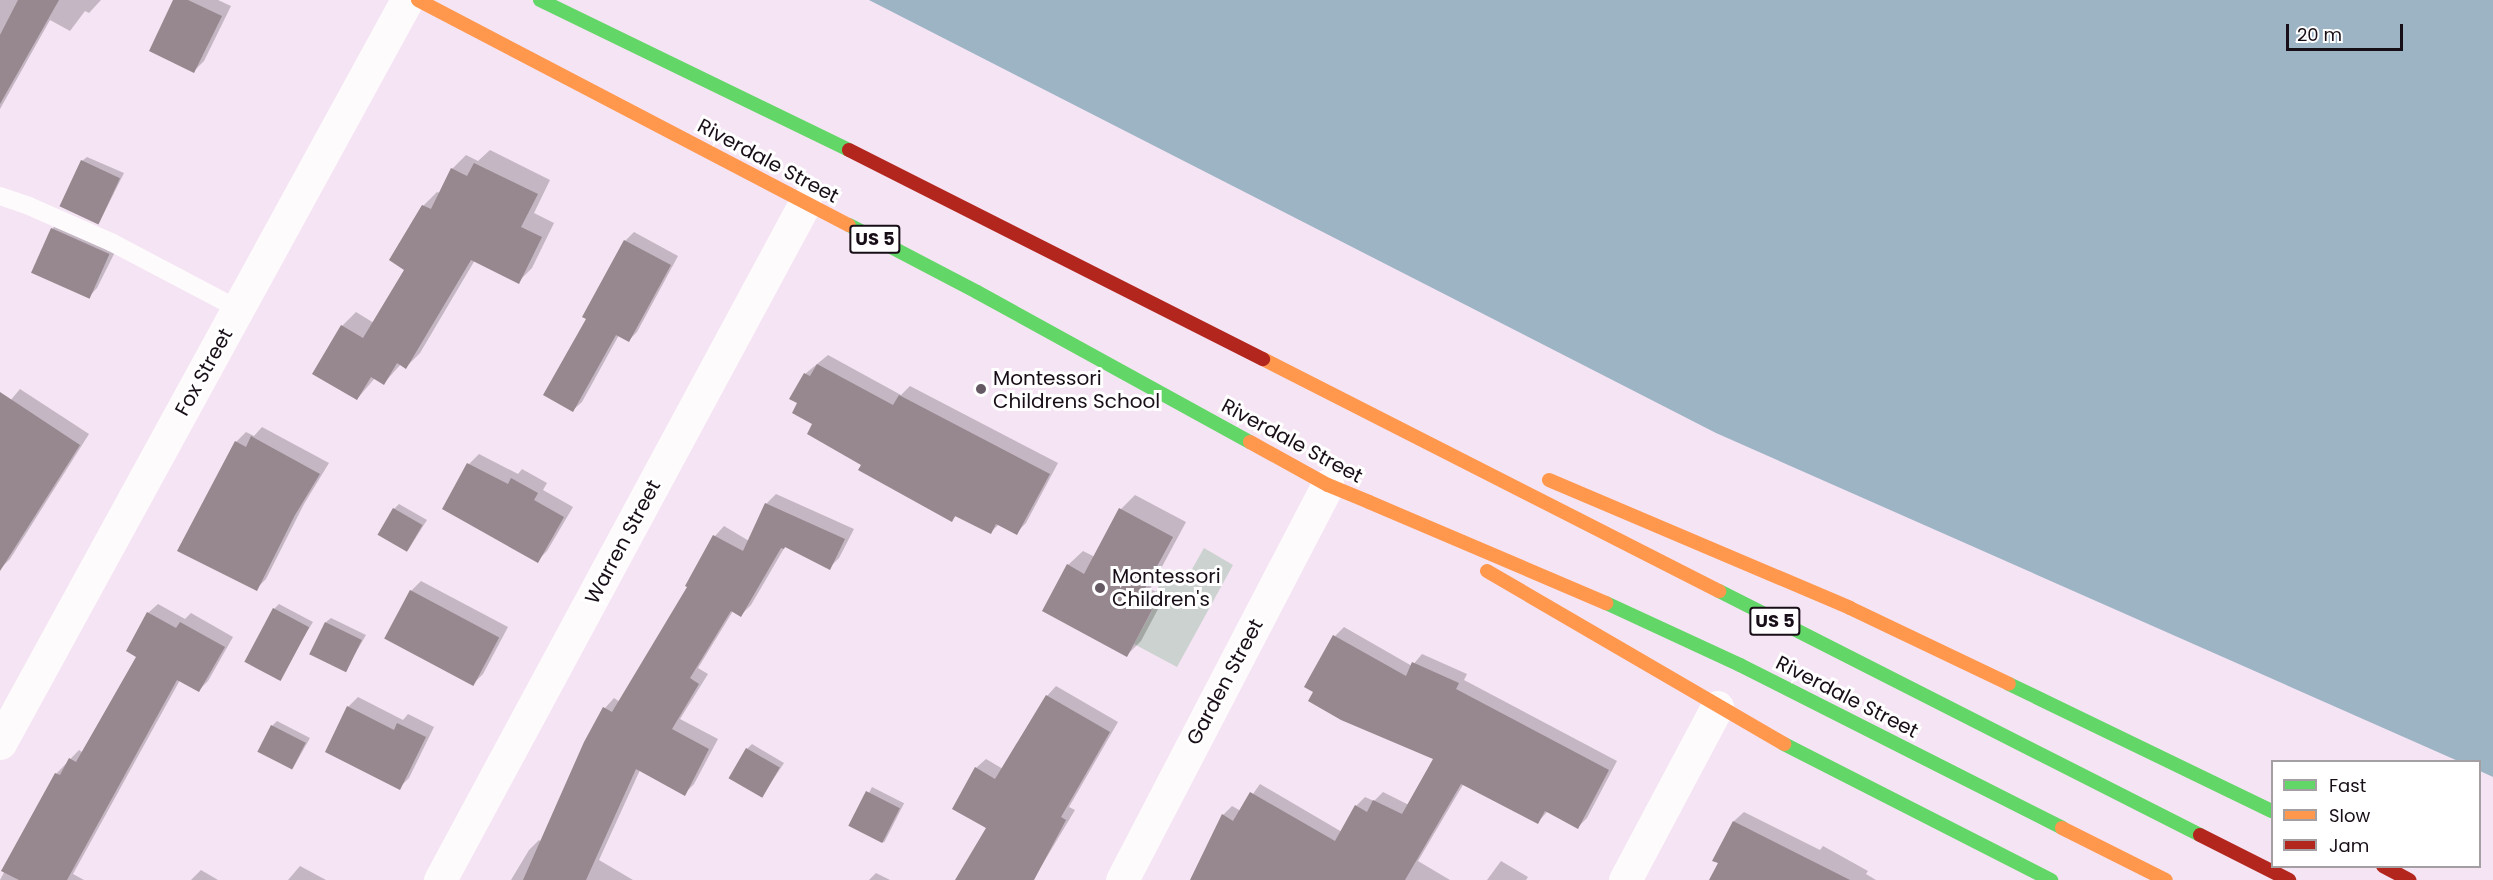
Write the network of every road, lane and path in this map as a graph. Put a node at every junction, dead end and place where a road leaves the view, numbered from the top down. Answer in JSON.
{"nodes":[{"id":1,"x":407,"y":0,"type":"edge"},
{"id":2,"x":418,"y":0,"type":"edge"},
{"id":3,"x":540,"y":0,"type":"edge"},
{"id":4,"x":0,"y":196,"type":"edge"},
{"id":5,"x":805,"y":203,"type":"junction"},
{"id":6,"x":238,"y":309,"type":"junction"},
{"id":7,"x":1263,"y":359,"type":"junction"},
{"id":8,"x":1457,"y":442,"type":"dead end"},
{"id":9,"x":1533,"y":474,"type":"dead end"},
{"id":10,"x":1328,"y":485,"type":"junction"},
{"id":11,"x":1369,"y":502,"type":"junction"},
{"id":12,"x":1717,"y":707,"type":"junction"},
{"id":13,"x":0,"y":743,"type":"edge"},
{"id":14,"x":2271,"y":811,"type":"edge"},
{"id":15,"x":2385,"y":868,"type":"edge"},
{"id":16,"x":440,"y":880,"type":"edge"},
{"id":17,"x":1122,"y":880,"type":"edge"},
{"id":18,"x":1625,"y":880,"type":"edge"},
{"id":19,"x":2051,"y":880,"type":"edge"},
{"id":20,"x":2166,"y":880,"type":"edge"},
{"id":21,"x":2289,"y":880,"type":"edge"},
{"id":22,"x":2409,"y":880,"type":"edge"}],
"edges":[{"from":1,"to":6,"type":"street","name":"Fox Street"},
{"from":2,"to":5,"type":"main road","name":"Riverdale Street","number":"US 5"},
{"from":3,"to":7,"type":"main road","name":"Riverdale Street","number":"US 5"},
{"from":4,"to":6,"type":"lane"},
{"from":5,"to":10,"type":"main road","name":"Riverdale Street","number":"US 5"},
{"from":5,"to":16,"type":"street","name":"Warren Street"},
{"from":6,"to":13,"type":"street","name":"Fox Street"},
{"from":7,"to":8,"type":"main road"},
{"from":7,"to":21,"type":"main road","name":"Riverdale Street","number":"US 5"},
{"from":9,"to":14,"type":"main road"},
{"from":10,"to":11,"type":"main road","name":"Riverdale Street","number":"US 5"},
{"from":10,"to":17,"type":"street","name":"Garden Street"},
{"from":11,"to":12,"type":"main road"},
{"from":11,"to":20,"type":"main road","name":"Riverdale Street","number":"US 5"},
{"from":12,"to":18,"type":"street"},
{"from":12,"to":19,"type":"main road"},
{"from":15,"to":22,"type":"main road"}]}
